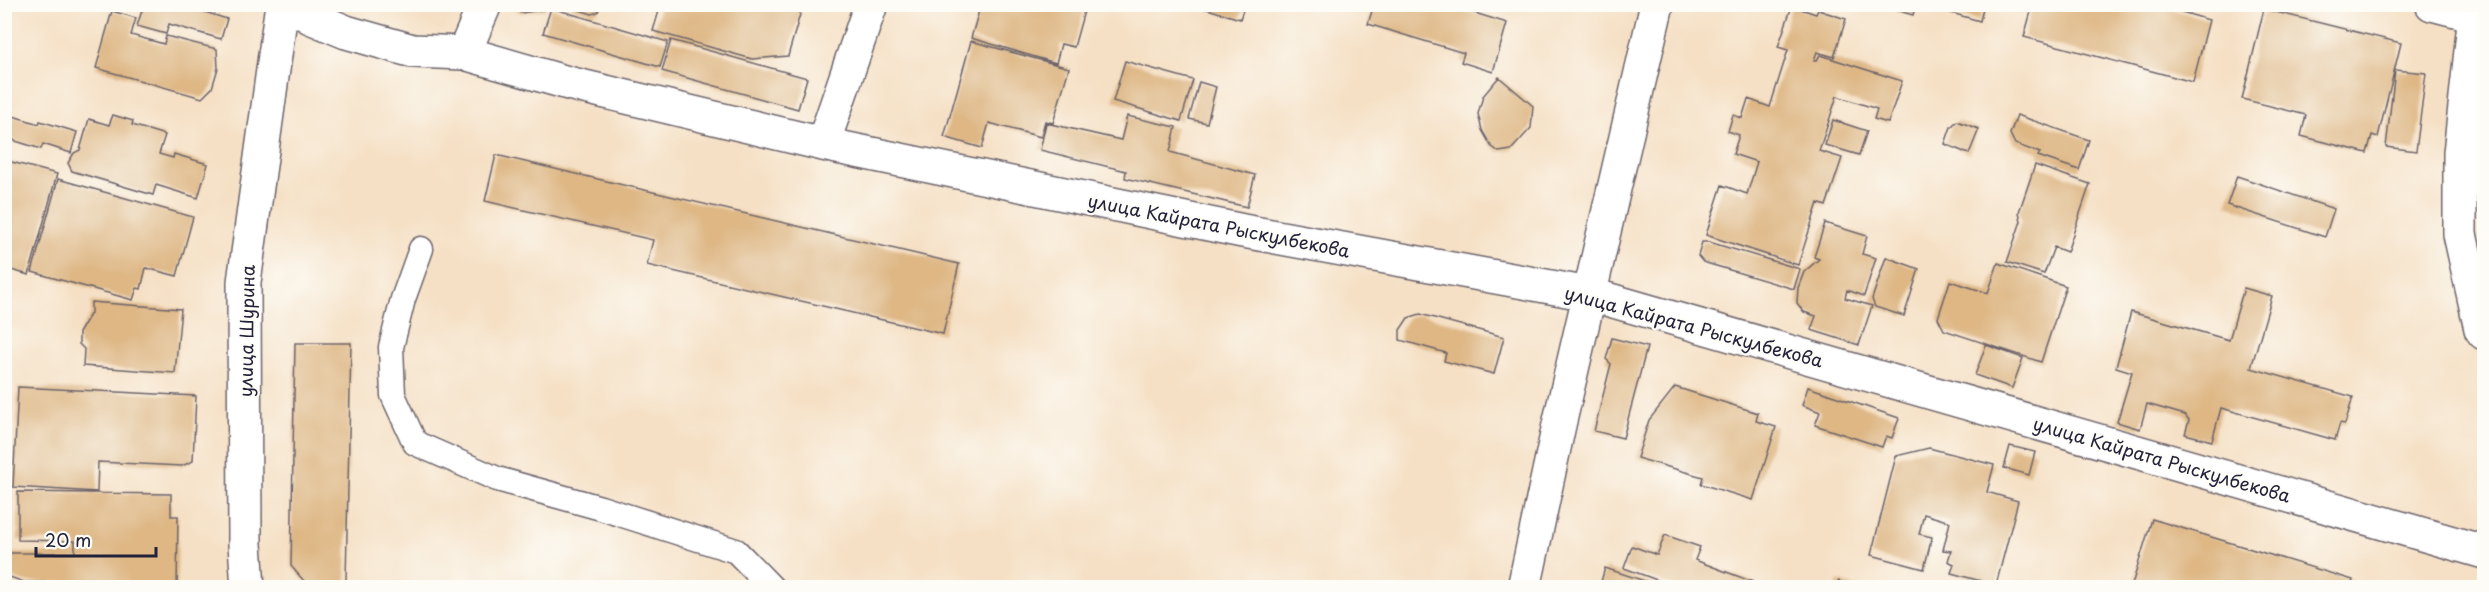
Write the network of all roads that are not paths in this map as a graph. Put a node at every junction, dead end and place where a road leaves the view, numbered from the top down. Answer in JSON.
{"nodes":[{"id":1,"x":282,"y":4,"type":"edge"},
{"id":2,"x":290,"y":4,"type":"edge"},
{"id":3,"x":485,"y":4,"type":"edge"},
{"id":4,"x":871,"y":4,"type":"edge"},
{"id":5,"x":1657,"y":4,"type":"edge"},
{"id":6,"x":2433,"y":4,"type":"edge"},
{"id":7,"x":2476,"y":10,"type":"edge"},
{"id":8,"x":464,"y":53,"type":"junction"},
{"id":9,"x":823,"y":144,"type":"junction"},
{"id":10,"x":421,"y":249,"type":"dead end"},
{"id":11,"x":1589,"y":294,"type":"junction"},
{"id":12,"x":2484,"y":333,"type":"edge"},
{"id":13,"x":2484,"y":552,"type":"edge"},
{"id":14,"x":248,"y":588,"type":"edge"},
{"id":15,"x":772,"y":588,"type":"edge"},
{"id":16,"x":1524,"y":588,"type":"edge"}],
"edges":[{"from":1,"to":14,"type":"street","name":"улица Шурина"},
{"from":2,"to":8,"type":"street","name":"улица Кайрата Рыскулбекова"},
{"from":3,"to":8,"type":"street"},
{"from":4,"to":9,"type":"street"},
{"from":5,"to":11,"type":"street"},
{"from":6,"to":7,"type":"street"},
{"from":7,"to":12,"type":"street"},
{"from":8,"to":9,"type":"street","name":"улица Кайрата Рыскулбекова"},
{"from":9,"to":11,"type":"street","name":"улица Кайрата Рыскулбекова"},
{"from":10,"to":15,"type":"lane"},
{"from":11,"to":13,"type":"street","name":"улица Кайрата Рыскулбекова"},
{"from":11,"to":16,"type":"street"}]}
